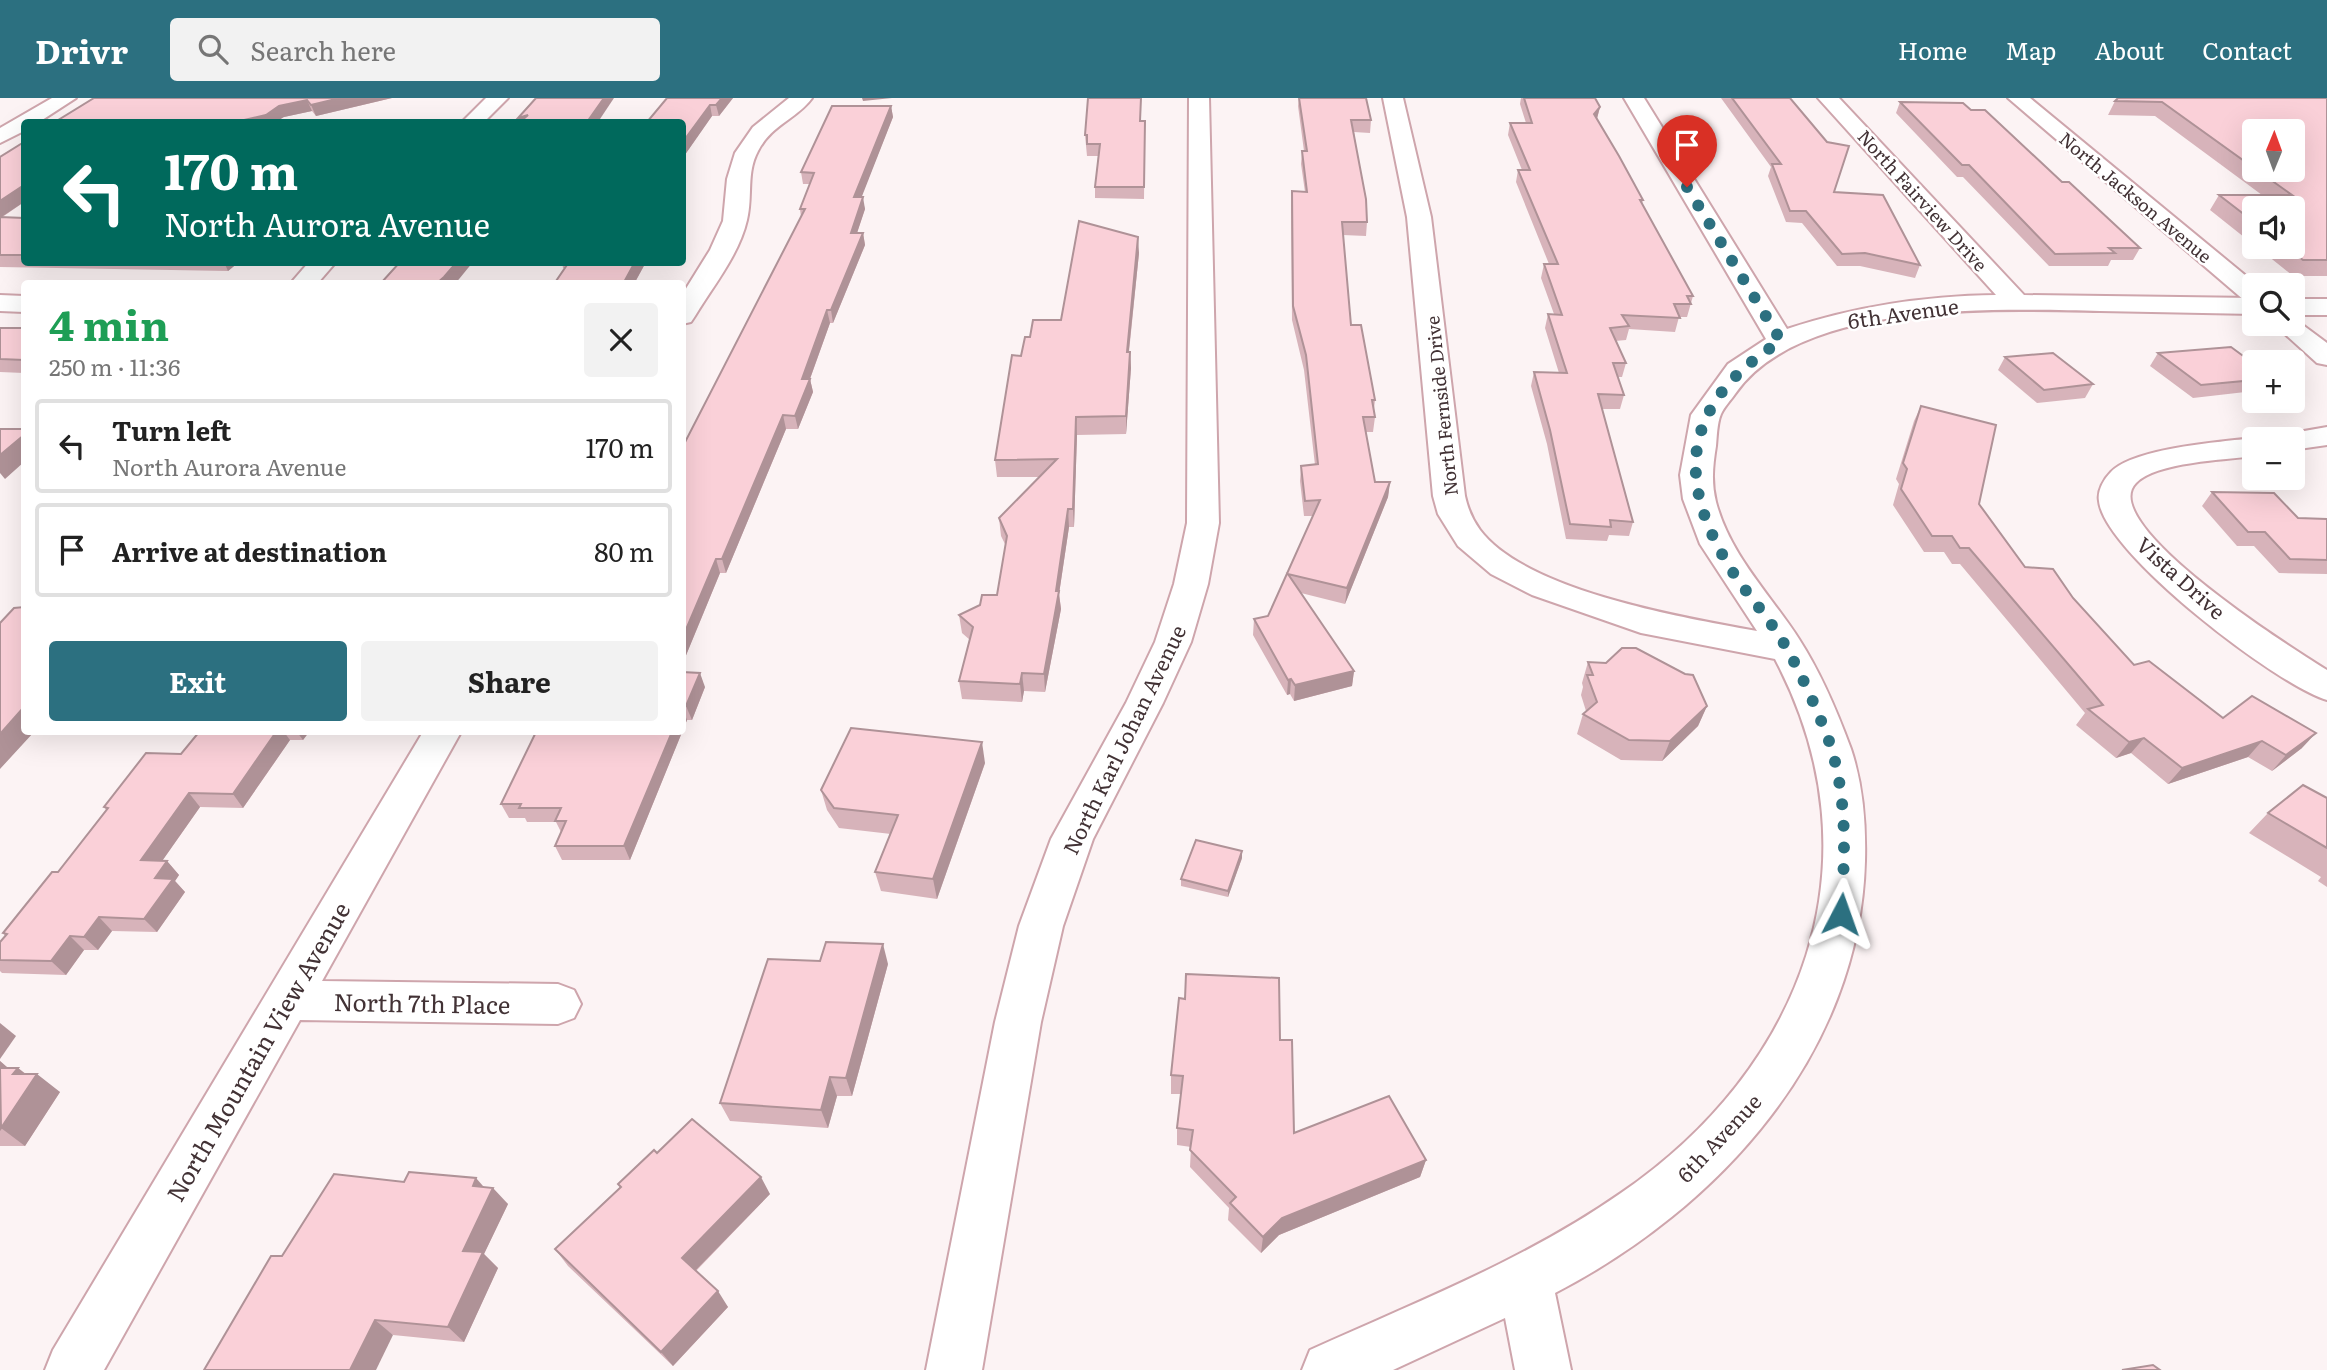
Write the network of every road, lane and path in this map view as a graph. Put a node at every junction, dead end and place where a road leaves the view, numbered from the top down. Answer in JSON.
{"nodes":[{"id":1,"x":66,"y":98,"type":"edge"},
{"id":2,"x":498,"y":98,"type":"edge"},
{"id":3,"x":802,"y":98,"type":"edge"},
{"id":4,"x":1199,"y":98,"type":"edge"},
{"id":5,"x":1393,"y":98,"type":"edge"},
{"id":6,"x":1634,"y":98,"type":"edge"},
{"id":7,"x":1828,"y":98,"type":"edge"},
{"id":8,"x":2018,"y":98,"type":"edge"},
{"id":9,"x":30,"y":119,"type":"edge"},
{"id":10,"x":475,"y":119,"type":"edge"},
{"id":11,"x":21,"y":125,"type":"edge"},
{"id":12,"x":0,"y":137,"type":"edge"},
{"id":13,"x":320,"y":266,"type":"edge"},
{"id":14,"x":306,"y":280,"type":"edge"},
{"id":15,"x":2242,"y":286,"type":"edge"},
{"id":16,"x":2017,"y":302,"type":"junction"},
{"id":17,"x":0,"y":303,"type":"edge"},
{"id":18,"x":21,"y":304,"type":"edge"},
{"id":19,"x":2242,"y":306,"type":"edge"},
{"id":20,"x":2305,"y":307,"type":"edge"},
{"id":21,"x":2327,"y":307,"type":"edge"},
{"id":22,"x":686,"y":309,"type":"edge"},
{"id":23,"x":2302,"y":336,"type":"edge"},
{"id":24,"x":1781,"y":341,"type":"junction"},
{"id":25,"x":2327,"y":357,"type":"edge"},
{"id":26,"x":2327,"y":436,"type":"edge"},
{"id":27,"x":2305,"y":439,"type":"edge"},
{"id":28,"x":2242,"y":449,"type":"edge"},
{"id":29,"x":1787,"y":649,"type":"junction"},
{"id":30,"x":2327,"y":687,"type":"edge"},
{"id":31,"x":440,"y":735,"type":"edge"},
{"id":32,"x":286,"y":1000,"type":"junction"},
{"id":33,"x":558,"y":1003,"type":"dead end"},
{"id":34,"x":1525,"y":1278,"type":"junction"},
{"id":35,"x":73,"y":1370,"type":"edge"},
{"id":36,"x":954,"y":1370,"type":"edge"},
{"id":37,"x":1330,"y":1370,"type":"edge"},
{"id":38,"x":1543,"y":1370,"type":"edge"}],
"edges":[{"from":1,"to":9,"type":"street"},
{"from":2,"to":10,"type":"street"},
{"from":3,"to":22,"type":"street"},
{"from":4,"to":36,"type":"street","name":"North Karl Johan Avenue"},
{"from":5,"to":29,"type":"street","name":"North Fernside Drive"},
{"from":6,"to":24,"type":"street"},
{"from":7,"to":16,"type":"street","name":"North Fairview Drive"},
{"from":8,"to":15,"type":"street","name":"North Jackson Avenue"},
{"from":11,"to":12,"type":"street"},
{"from":13,"to":14,"type":"street"},
{"from":16,"to":19,"type":"street","name":"6th Avenue"},
{"from":16,"to":24,"type":"street","name":"6th Avenue"},
{"from":17,"to":18,"type":"street"},
{"from":20,"to":21,"type":"street"},
{"from":23,"to":25,"type":"street"},
{"from":24,"to":29,"type":"street","name":"6th Avenue"},
{"from":26,"to":27,"type":"street"},
{"from":28,"to":30,"type":"street","name":"Vista Drive"},
{"from":29,"to":34,"type":"street","name":"6th Avenue"},
{"from":31,"to":32,"type":"street","name":"North Mountain View Avenue"},
{"from":32,"to":33,"type":"street","name":"North 7th Place"},
{"from":32,"to":35,"type":"street","name":"North Mountain View Avenue"},
{"from":34,"to":37,"type":"street","name":"6th Avenue"},
{"from":34,"to":38,"type":"street"}]}
